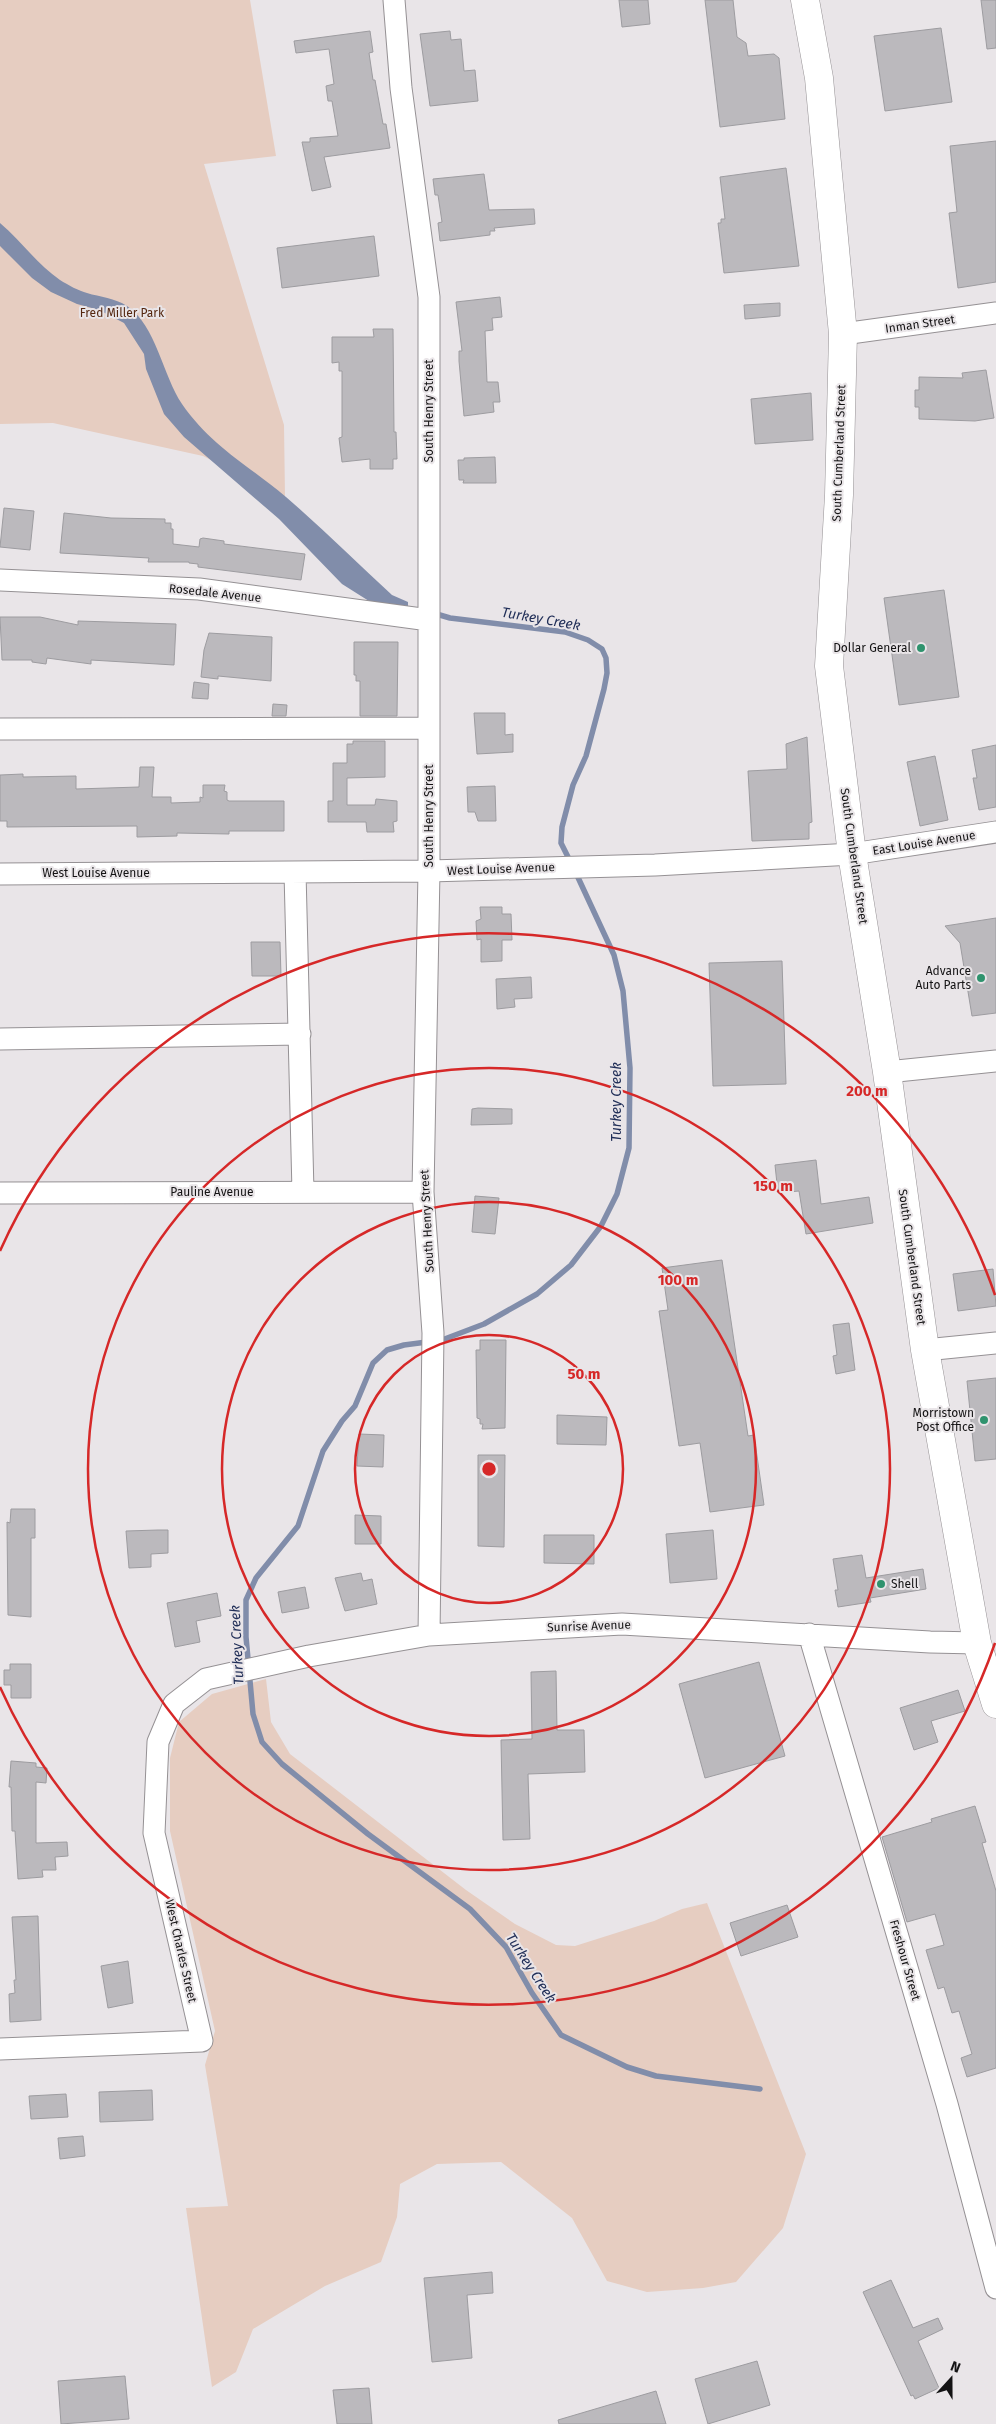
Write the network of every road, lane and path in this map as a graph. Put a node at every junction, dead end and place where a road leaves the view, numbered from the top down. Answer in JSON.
{"nodes":[{"id":1,"x":394,"y":0,"type":"edge"},
{"id":2,"x":805,"y":0,"type":"edge"},
{"id":3,"x":996,"y":313,"type":"edge"},
{"id":4,"x":843,"y":334,"type":"junction"},
{"id":5,"x":0,"y":580,"type":"edge"},
{"id":6,"x":429,"y":620,"type":"junction"},
{"id":7,"x":429,"y":728,"type":"junction"},
{"id":8,"x":0,"y":729,"type":"edge"},
{"id":9,"x":996,"y":832,"type":"edge"},
{"id":10,"x":852,"y":854,"type":"junction"},
{"id":11,"x":429,"y":871,"type":"junction"},
{"id":12,"x":295,"y":872,"type":"junction"},
{"id":13,"x":0,"y":874,"type":"edge"},
{"id":14,"x":300,"y":1034,"type":"junction"},
{"id":15,"x":0,"y":1039,"type":"edge"},
{"id":16,"x":996,"y":1061,"type":"edge"},
{"id":17,"x":886,"y":1072,"type":"junction"},
{"id":18,"x":304,"y":1192,"type":"junction"},
{"id":19,"x":423,"y":1192,"type":"junction"},
{"id":20,"x":0,"y":1193,"type":"edge"},
{"id":21,"x":996,"y":1343,"type":"edge"},
{"id":22,"x":925,"y":1350,"type":"junction"},
{"id":23,"x":809,"y":1634,"type":"junction"},
{"id":24,"x":429,"y":1635,"type":"junction"},
{"id":25,"x":977,"y":1643,"type":"junction"},
{"id":26,"x":206,"y":1679,"type":"joint"},
{"id":27,"x":996,"y":1704,"type":"edge"},
{"id":28,"x":0,"y":2049,"type":"edge"},
{"id":29,"x":996,"y":2288,"type":"edge"}],
"edges":[{"from":1,"to":6,"type":"street","name":"South Henry Street"},
{"from":2,"to":4,"type":"main road","name":"South Cumberland Street"},
{"from":3,"to":4,"type":"street","name":"Inman Street"},
{"from":4,"to":10,"type":"main road","name":"South Cumberland Street"},
{"from":5,"to":6,"type":"street","name":"Rosedale Avenue"},
{"from":6,"to":7,"type":"street","name":"South Henry Street"},
{"from":7,"to":8,"type":"street"},
{"from":7,"to":11,"type":"street","name":"South Henry Street"},
{"from":9,"to":10,"type":"street","name":"East Louise Avenue"},
{"from":10,"to":11,"type":"street","name":"West Louise Avenue"},
{"from":10,"to":17,"type":"main road","name":"South Cumberland Street"},
{"from":11,"to":12,"type":"street","name":"West Louise Avenue"},
{"from":11,"to":19,"type":"street","name":"South Henry Street"},
{"from":12,"to":13,"type":"street","name":"West Louise Avenue"},
{"from":12,"to":14,"type":"street"},
{"from":14,"to":15,"type":"street"},
{"from":14,"to":18,"type":"street"},
{"from":16,"to":17,"type":"street"},
{"from":17,"to":22,"type":"main road","name":"South Cumberland Street"},
{"from":18,"to":19,"type":"street","name":"Pauline Avenue"},
{"from":18,"to":20,"type":"street","name":"Pauline Avenue"},
{"from":19,"to":24,"type":"street","name":"South Henry Street"},
{"from":21,"to":22,"type":"street"},
{"from":22,"to":25,"type":"main road","name":"South Cumberland Street"},
{"from":23,"to":24,"type":"street","name":"Sunrise Avenue"},
{"from":23,"to":25,"type":"street","name":"Sunrise Avenue"},
{"from":23,"to":29,"type":"street","name":"Freshour Street"},
{"from":24,"to":26,"type":"street","name":"Sunrise Avenue"},
{"from":25,"to":27,"type":"main road","name":"South Cumberland Street"},
{"from":26,"to":28,"type":"street","name":"West Charles Street"}]}
